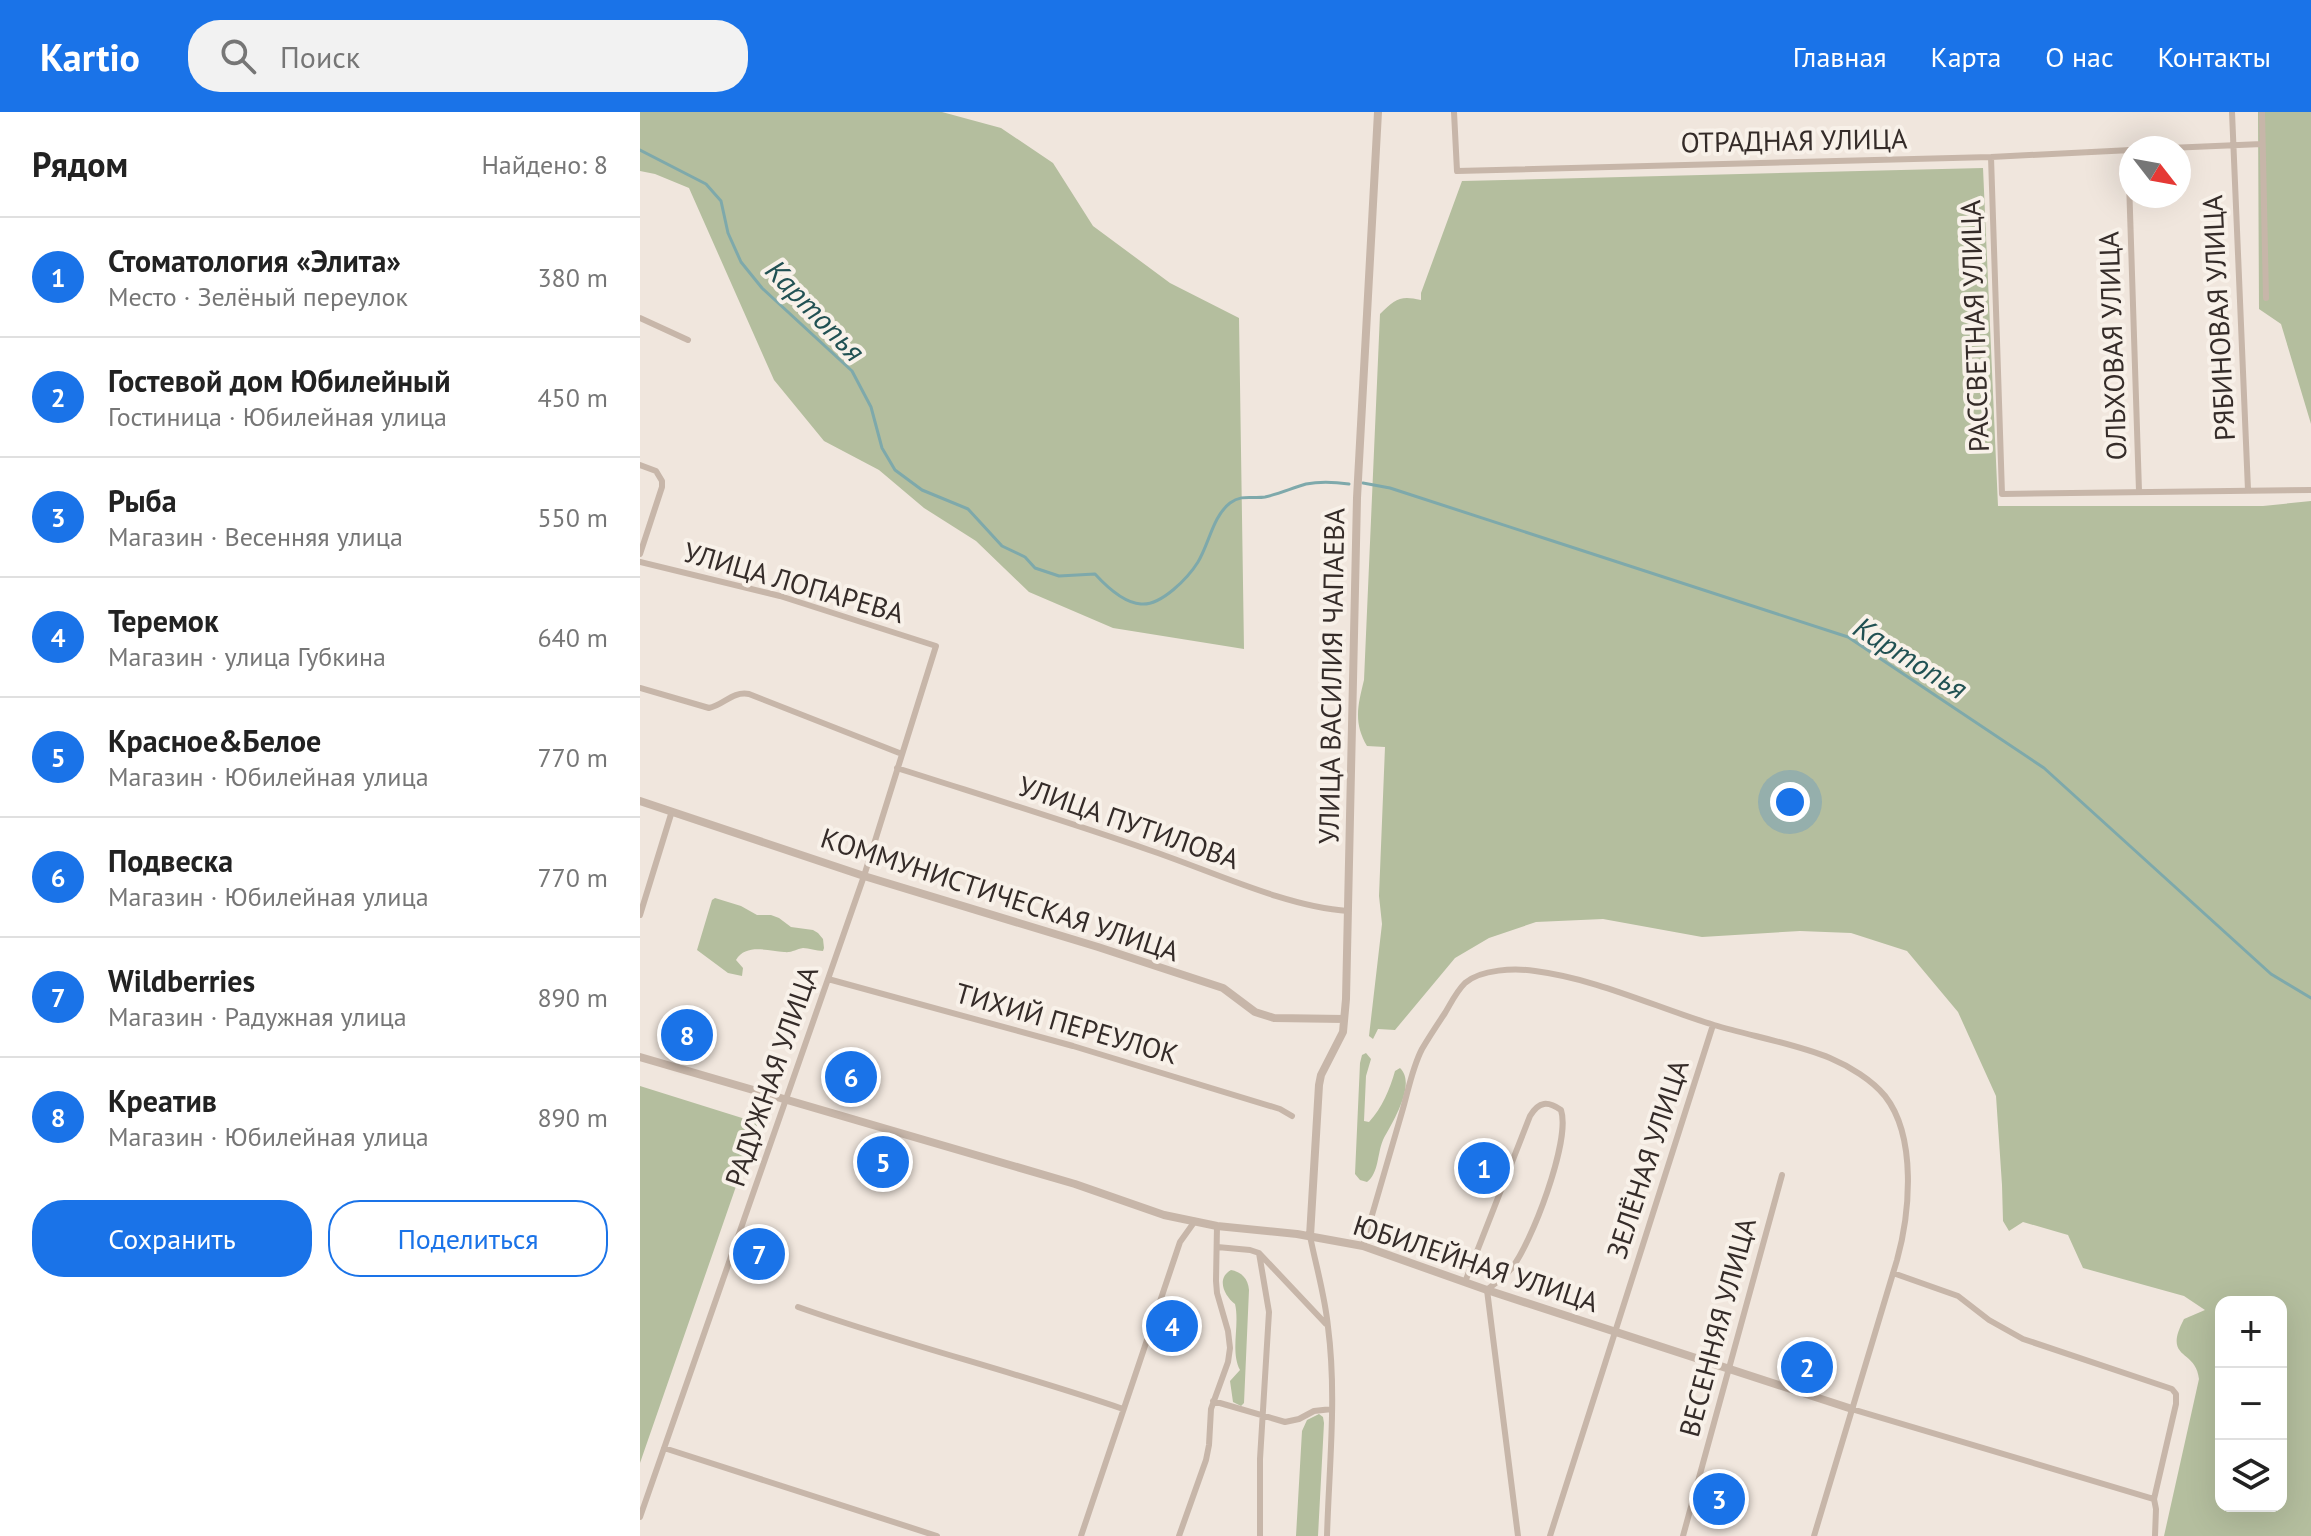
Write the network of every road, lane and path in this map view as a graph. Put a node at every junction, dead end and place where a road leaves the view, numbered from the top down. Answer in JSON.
{"nodes":[{"id":1,"x":1378,"y":112,"type":"edge"},
{"id":2,"x":1454,"y":112,"type":"edge"},
{"id":3,"x":2232,"y":112,"type":"edge"},
{"id":4,"x":2262,"y":112,"type":"edge"},
{"id":5,"x":2232,"y":144,"type":"junction"},
{"id":6,"x":2262,"y":144,"type":"junction"},
{"id":7,"x":2191,"y":147,"type":"edge"},
{"id":8,"x":2119,"y":151,"type":"edge"},
{"id":9,"x":1991,"y":157,"type":"junction"},
{"id":10,"x":2132,"y":208,"type":"edge"},
{"id":11,"x":2266,"y":298,"type":"dead end"},
{"id":12,"x":640,"y":318,"type":"edge"},
{"id":13,"x":688,"y":340,"type":"dead end"},
{"id":14,"x":640,"y":465,"type":"edge"},
{"id":15,"x":2248,"y":490,"type":"junction"},
{"id":16,"x":2311,"y":490,"type":"edge"},
{"id":17,"x":2139,"y":491,"type":"junction"},
{"id":18,"x":640,"y":554,"type":"edge"},
{"id":19,"x":640,"y":562,"type":"edge"},
{"id":20,"x":936,"y":646,"type":"joint"},
{"id":21,"x":640,"y":688,"type":"edge"},
{"id":22,"x":902,"y":754,"type":"junction"},
{"id":23,"x":897,"y":768,"type":"junction"},
{"id":24,"x":640,"y":801,"type":"edge"},
{"id":25,"x":672,"y":811,"type":"junction"},
{"id":26,"x":864,"y":876,"type":"junction"},
{"id":27,"x":1348,"y":911,"type":"junction"},
{"id":28,"x":640,"y":915,"type":"edge"},
{"id":29,"x":828,"y":979,"type":"junction"},
{"id":30,"x":1344,"y":1019,"type":"junction"},
{"id":31,"x":1713,"y":1025,"type":"junction"},
{"id":32,"x":640,"y":1057,"type":"edge"},
{"id":33,"x":785,"y":1101,"type":"junction"},
{"id":34,"x":1292,"y":1116,"type":"dead end"},
{"id":35,"x":1782,"y":1175,"type":"dead end"},
{"id":36,"x":1195,"y":1221,"type":"junction"},
{"id":37,"x":1217,"y":1226,"type":"junction"},
{"id":38,"x":1310,"y":1236,"type":"junction"},
{"id":39,"x":1363,"y":1246,"type":"junction"},
{"id":40,"x":1217,"y":1247,"type":"junction"},
{"id":41,"x":1259,"y":1253,"type":"junction"},
{"id":42,"x":1893,"y":1273,"type":"junction"},
{"id":43,"x":1465,"y":1282,"type":"junction"},
{"id":44,"x":1487,"y":1290,"type":"junction"},
{"id":45,"x":798,"y":1307,"type":"dead end"},
{"id":46,"x":1328,"y":1327,"type":"junction"},
{"id":47,"x":1614,"y":1332,"type":"junction"},
{"id":48,"x":1728,"y":1369,"type":"junction"},
{"id":49,"x":1213,"y":1401,"type":"junction"},
{"id":50,"x":1123,"y":1409,"type":"junction"},
{"id":51,"x":1332,"y":1409,"type":"junction"},
{"id":52,"x":1852,"y":1409,"type":"junction"},
{"id":53,"x":1264,"y":1416,"type":"junction"},
{"id":54,"x":664,"y":1448,"type":"junction"},
{"id":55,"x":2154,"y":1499,"type":"junction"},
{"id":56,"x":640,"y":1517,"type":"edge"},
{"id":57,"x":937,"y":1536,"type":"edge"},
{"id":58,"x":1081,"y":1536,"type":"edge"},
{"id":59,"x":1179,"y":1536,"type":"edge"},
{"id":60,"x":1260,"y":1536,"type":"edge"},
{"id":61,"x":1327,"y":1536,"type":"edge"},
{"id":62,"x":1518,"y":1536,"type":"edge"},
{"id":63,"x":1550,"y":1536,"type":"edge"},
{"id":64,"x":1683,"y":1536,"type":"edge"},
{"id":65,"x":1814,"y":1536,"type":"edge"},
{"id":66,"x":2155,"y":1536,"type":"edge"}],
"edges":[{"from":1,"to":27,"type":"street","name":"УЛИЦА ВАСИЛИЯ ЧАПАЕВА"},
{"from":2,"to":9,"type":"street","name":"ОТРАДНАЯ УЛИЦА"},
{"from":3,"to":5,"type":"street","name":"РЯБИНОВАЯ УЛИЦА"},
{"from":4,"to":6,"type":"street"},
{"from":5,"to":6,"type":"street"},
{"from":5,"to":7,"type":"street"},
{"from":5,"to":15,"type":"street","name":"РЯБИНОВАЯ УЛИЦА"},
{"from":6,"to":11,"type":"street"},
{"from":8,"to":9,"type":"street","name":"ОТРАДНАЯ УЛИЦА"},
{"from":9,"to":17,"type":"street","name":"РАССВЕТНАЯ УЛИЦА"},
{"from":10,"to":17,"type":"street","name":"ОЛЬХОВАЯ УЛИЦА"},
{"from":12,"to":13,"type":"street"},
{"from":14,"to":18,"type":"street"},
{"from":15,"to":16,"type":"street"},
{"from":15,"to":17,"type":"street"},
{"from":19,"to":20,"type":"street","name":"УЛИЦА ЛОПАРЕВА"},
{"from":20,"to":22,"type":"street","name":"РАДУЖНАЯ УЛИЦА"},
{"from":21,"to":22,"type":"street"},
{"from":22,"to":23,"type":"street","name":"РАДУЖНАЯ УЛИЦА"},
{"from":23,"to":26,"type":"street","name":"РАДУЖНАЯ УЛИЦА"},
{"from":23,"to":27,"type":"street","name":"УЛИЦА ПУТИЛОВА"},
{"from":24,"to":25,"type":"street","name":"КОММУНИСТИЧЕСКАЯ УЛИЦА"},
{"from":25,"to":26,"type":"street","name":"КОММУНИСТИЧЕСКАЯ УЛИЦА"},
{"from":25,"to":28,"type":"street"},
{"from":26,"to":29,"type":"street","name":"РАДУЖНАЯ УЛИЦА"},
{"from":26,"to":30,"type":"street","name":"КОММУНИСТИЧЕСКАЯ УЛИЦА"},
{"from":27,"to":30,"type":"street","name":"УЛИЦА ВАСИЛИЯ ЧАПАЕВА"},
{"from":29,"to":33,"type":"street","name":"РАДУЖНАЯ УЛИЦА"},
{"from":29,"to":34,"type":"street","name":"ТИХИЙ ПЕРЕУЛОК"},
{"from":30,"to":38,"type":"street","name":"УЛИЦА ВАСИЛИЯ ЧАПАЕВА"},
{"from":31,"to":39,"type":"street"},
{"from":31,"to":42,"type":"street"},
{"from":31,"to":47,"type":"street","name":"ЗЕЛЁНАЯ УЛИЦА"},
{"from":32,"to":33,"type":"street","name":"ЮБИЛЕЙНАЯ УЛИЦА"},
{"from":33,"to":36,"type":"street","name":"ЮБИЛЕЙНАЯ УЛИЦА"},
{"from":33,"to":54,"type":"street","name":"РАДУЖНАЯ УЛИЦА"},
{"from":35,"to":48,"type":"street","name":"ВЕСЕННЯЯ УЛИЦА"},
{"from":36,"to":37,"type":"street","name":"ЮБИЛЕЙНАЯ УЛИЦА"},
{"from":36,"to":50,"type":"street"},
{"from":37,"to":38,"type":"street","name":"ЮБИЛЕЙНАЯ УЛИЦА"},
{"from":37,"to":40,"type":"street"},
{"from":38,"to":39,"type":"street","name":"ЮБИЛЕЙНАЯ УЛИЦА"},
{"from":38,"to":46,"type":"street"},
{"from":39,"to":43,"type":"street","name":"ЮБИЛЕЙНАЯ УЛИЦА"},
{"from":40,"to":41,"type":"street"},
{"from":40,"to":49,"type":"street"},
{"from":41,"to":46,"type":"street"},
{"from":41,"to":53,"type":"street"},
{"from":42,"to":52,"type":"street"},
{"from":42,"to":55,"type":"street"},
{"from":43,"to":44,"type":"street","name":"ЮБИЛЕЙНАЯ УЛИЦА"},
{"from":43,"to":44,"type":"street"},
{"from":44,"to":47,"type":"street","name":"ЮБИЛЕЙНАЯ УЛИЦА"},
{"from":44,"to":62,"type":"street"},
{"from":45,"to":50,"type":"street"},
{"from":46,"to":51,"type":"street"},
{"from":47,"to":48,"type":"street","name":"ЮБИЛЕЙНАЯ УЛИЦА"},
{"from":47,"to":63,"type":"street","name":"ЗЕЛЁНАЯ УЛИЦА"},
{"from":48,"to":52,"type":"street","name":"ЮБИЛЕЙНАЯ УЛИЦА"},
{"from":48,"to":64,"type":"street","name":"ВЕСЕННЯЯ УЛИЦА"},
{"from":49,"to":53,"type":"street"},
{"from":49,"to":59,"type":"street"},
{"from":50,"to":58,"type":"street"},
{"from":51,"to":53,"type":"street"},
{"from":51,"to":61,"type":"street"},
{"from":52,"to":55,"type":"street","name":"ЮБИЛЕЙНАЯ УЛИЦА"},
{"from":52,"to":65,"type":"street"},
{"from":53,"to":60,"type":"street"},
{"from":54,"to":56,"type":"street","name":"РАДУЖНАЯ УЛИЦА"},
{"from":54,"to":57,"type":"street"},
{"from":55,"to":66,"type":"street"}]}
